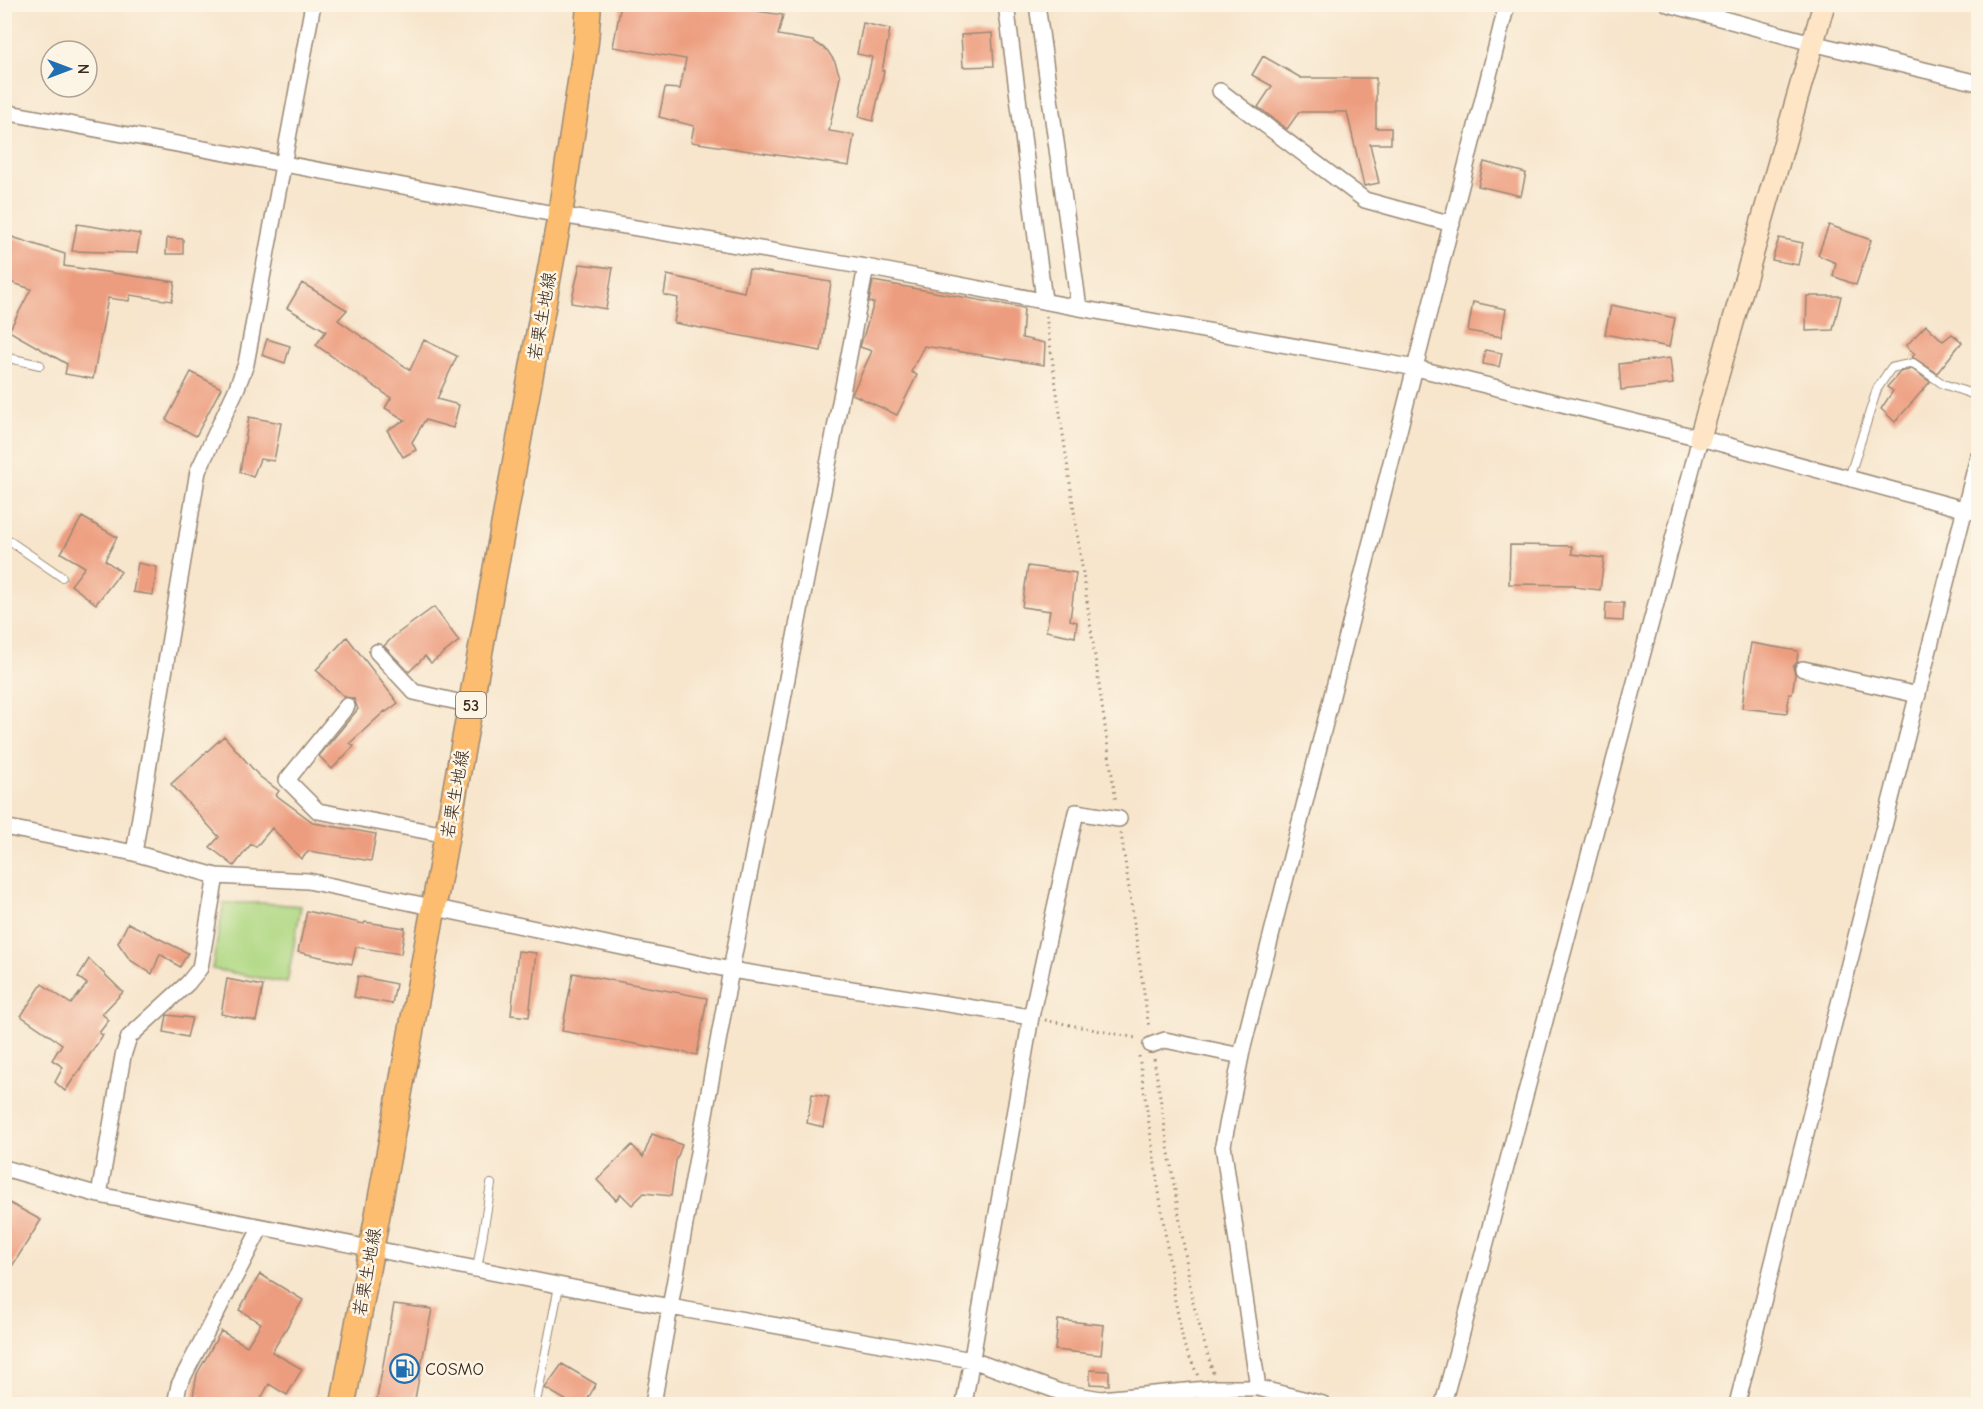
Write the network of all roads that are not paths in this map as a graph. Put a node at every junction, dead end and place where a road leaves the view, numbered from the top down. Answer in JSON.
{"nodes":[{"id":1,"x":313,"y":4,"type":"edge"},
{"id":2,"x":589,"y":4,"type":"edge"},
{"id":3,"x":1006,"y":4,"type":"edge"},
{"id":4,"x":1036,"y":4,"type":"edge"},
{"id":5,"x":1507,"y":4,"type":"edge"},
{"id":6,"x":1668,"y":4,"type":"edge"},
{"id":7,"x":1824,"y":4,"type":"edge"},
{"id":8,"x":1812,"y":43,"type":"junction"},
{"id":9,"x":1978,"y":83,"type":"edge"},
{"id":10,"x":1220,"y":91,"type":"dead end"},
{"id":11,"x":4,"y":112,"type":"edge"},
{"id":12,"x":283,"y":164,"type":"junction"},
{"id":13,"x":560,"y":215,"type":"junction"},
{"id":14,"x":1452,"y":224,"type":"junction"},
{"id":15,"x":866,"y":267,"type":"junction"},
{"id":16,"x":1044,"y":300,"type":"junction"},
{"id":17,"x":1079,"y":308,"type":"junction"},
{"id":18,"x":4,"y":357,"type":"edge"},
{"id":19,"x":40,"y":364,"type":"dead end"},
{"id":20,"x":1416,"y":368,"type":"junction"},
{"id":21,"x":1978,"y":396,"type":"edge"},
{"id":22,"x":1700,"y":438,"type":"junction"},
{"id":23,"x":1978,"y":457,"type":"edge"},
{"id":24,"x":1849,"y":478,"type":"junction"},
{"id":25,"x":1972,"y":511,"type":"edge"},
{"id":26,"x":4,"y":541,"type":"edge"},
{"id":27,"x":62,"y":577,"type":"dead end"},
{"id":28,"x":377,"y":652,"type":"dead end"},
{"id":29,"x":1803,"y":669,"type":"dead end"},
{"id":30,"x":1918,"y":695,"type":"junction"},
{"id":31,"x":471,"y":705,"type":"junction"},
{"id":32,"x":347,"y":706,"type":"dead end"},
{"id":33,"x":1119,"y":819,"type":"road end"},
{"id":34,"x":4,"y":827,"type":"edge"},
{"id":35,"x":447,"y":835,"type":"junction"},
{"id":36,"x":134,"y":853,"type":"junction"},
{"id":37,"x":216,"y":876,"type":"junction"},
{"id":38,"x":434,"y":909,"type":"junction"},
{"id":39,"x":731,"y":970,"type":"junction"},
{"id":40,"x":1031,"y":1017,"type":"junction"},
{"id":41,"x":1152,"y":1045,"type":"road end"},
{"id":42,"x":1241,"y":1056,"type":"junction"},
{"id":43,"x":4,"y":1168,"type":"edge"},
{"id":44,"x":491,"y":1184,"type":"dead end"},
{"id":45,"x":99,"y":1195,"type":"junction"},
{"id":46,"x":261,"y":1227,"type":"junction"},
{"id":47,"x":371,"y":1249,"type":"junction"},
{"id":48,"x":477,"y":1270,"type":"junction"},
{"id":49,"x":559,"y":1286,"type":"junction"},
{"id":50,"x":669,"y":1307,"type":"junction"},
{"id":51,"x":972,"y":1360,"type":"junction"},
{"id":52,"x":1210,"y":1388,"type":"junction"},
{"id":53,"x":1257,"y":1388,"type":"junction"},
{"id":54,"x":537,"y":1397,"type":"dead end"},
{"id":55,"x":175,"y":1404,"type":"edge"},
{"id":56,"x":343,"y":1404,"type":"edge"},
{"id":57,"x":653,"y":1404,"type":"edge"},
{"id":58,"x":964,"y":1404,"type":"edge"},
{"id":59,"x":1226,"y":1404,"type":"edge"},
{"id":60,"x":1323,"y":1404,"type":"edge"},
{"id":61,"x":1443,"y":1404,"type":"edge"},
{"id":62,"x":1737,"y":1404,"type":"edge"}],
"edges":[{"from":1,"to":12,"type":"street"},
{"from":2,"to":13,"type":"main road","name":"若栗生地線","number":"53"},
{"from":3,"to":16,"type":"street"},
{"from":4,"to":17,"type":"street"},
{"from":5,"to":14,"type":"street"},
{"from":6,"to":8,"type":"street"},
{"from":7,"to":8,"type":"street"},
{"from":8,"to":9,"type":"street"},
{"from":8,"to":22,"type":"street"},
{"from":10,"to":14,"type":"street"},
{"from":11,"to":12,"type":"street"},
{"from":12,"to":13,"type":"street"},
{"from":12,"to":36,"type":"street"},
{"from":13,"to":15,"type":"street"},
{"from":13,"to":31,"type":"main road","name":"若栗生地線","number":"53"},
{"from":14,"to":20,"type":"street"},
{"from":15,"to":16,"type":"street"},
{"from":15,"to":39,"type":"street"},
{"from":16,"to":17,"type":"street"},
{"from":17,"to":20,"type":"street"},
{"from":18,"to":19,"type":"lane"},
{"from":20,"to":22,"type":"street"},
{"from":20,"to":42,"type":"street"},
{"from":21,"to":24,"type":"lane"},
{"from":22,"to":24,"type":"street"},
{"from":22,"to":61,"type":"street"},
{"from":23,"to":25,"type":"street"},
{"from":24,"to":25,"type":"street"},
{"from":25,"to":30,"type":"street"},
{"from":26,"to":27,"type":"lane"},
{"from":28,"to":31,"type":"street"},
{"from":29,"to":30,"type":"street"},
{"from":30,"to":62,"type":"street"},
{"from":31,"to":35,"type":"main road","name":"若栗生地線","number":"53"},
{"from":32,"to":35,"type":"street"},
{"from":33,"to":40,"type":"street"},
{"from":34,"to":36,"type":"street"},
{"from":35,"to":38,"type":"main road","name":"若栗生地線","number":"53"},
{"from":36,"to":37,"type":"street"},
{"from":37,"to":38,"type":"street"},
{"from":37,"to":45,"type":"street"},
{"from":38,"to":39,"type":"street"},
{"from":38,"to":47,"type":"main road","name":"若栗生地線","number":"53"},
{"from":39,"to":40,"type":"street"},
{"from":39,"to":50,"type":"street"},
{"from":40,"to":51,"type":"street"},
{"from":41,"to":42,"type":"street"},
{"from":42,"to":53,"type":"street"},
{"from":43,"to":45,"type":"street"},
{"from":44,"to":48,"type":"lane"},
{"from":45,"to":46,"type":"street"},
{"from":46,"to":47,"type":"street"},
{"from":46,"to":55,"type":"street"},
{"from":47,"to":48,"type":"street"},
{"from":47,"to":56,"type":"main road","name":"若栗生地線","number":"53"},
{"from":48,"to":49,"type":"street"},
{"from":49,"to":50,"type":"street"},
{"from":49,"to":54,"type":"lane"},
{"from":50,"to":51,"type":"street"},
{"from":50,"to":57,"type":"street"},
{"from":51,"to":52,"type":"street"},
{"from":51,"to":58,"type":"street"},
{"from":52,"to":53,"type":"street"},
{"from":52,"to":59,"type":"street"},
{"from":53,"to":60,"type":"street"}]}
